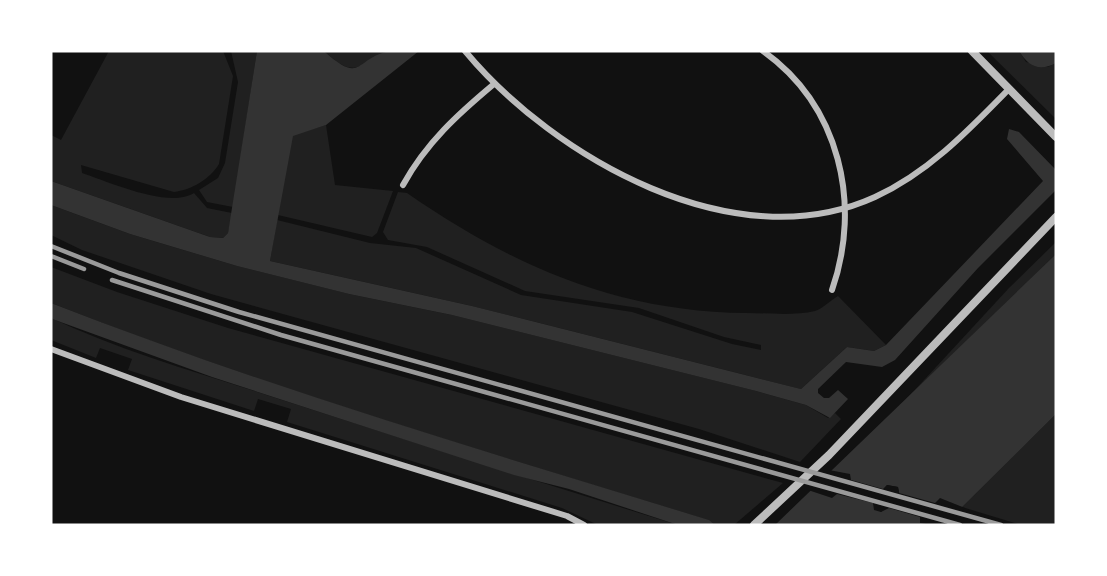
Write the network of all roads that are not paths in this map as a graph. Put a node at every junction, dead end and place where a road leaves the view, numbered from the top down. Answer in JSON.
{"nodes":[{"id":1,"x":465,"y":51,"type":"edge"},
{"id":2,"x":764,"y":51,"type":"edge"},
{"id":3,"x":972,"y":51,"type":"edge"},
{"id":4,"x":494,"y":84,"type":"junction"},
{"id":5,"x":1009,"y":89,"type":"junction"},
{"id":6,"x":1056,"y":137,"type":"edge"},
{"id":7,"x":403,"y":185,"type":"dead end"},
{"id":8,"x":847,"y":208,"type":"junction"},
{"id":9,"x":1056,"y":217,"type":"edge"},
{"id":10,"x":832,"y":290,"type":"dead end"},
{"id":11,"x":51,"y":349,"type":"edge"},
{"id":12,"x":584,"y":525,"type":"edge"},
{"id":13,"x":754,"y":525,"type":"edge"}],
"edges":[{"from":1,"to":4,"type":"street"},
{"from":2,"to":8,"type":"street"},
{"from":3,"to":5,"type":"street"},
{"from":4,"to":7,"type":"street"},
{"from":4,"to":8,"type":"street"},
{"from":5,"to":6,"type":"street"},
{"from":5,"to":8,"type":"street"},
{"from":8,"to":10,"type":"street"},
{"from":9,"to":13,"type":"street"},
{"from":11,"to":12,"type":"street"}]}
